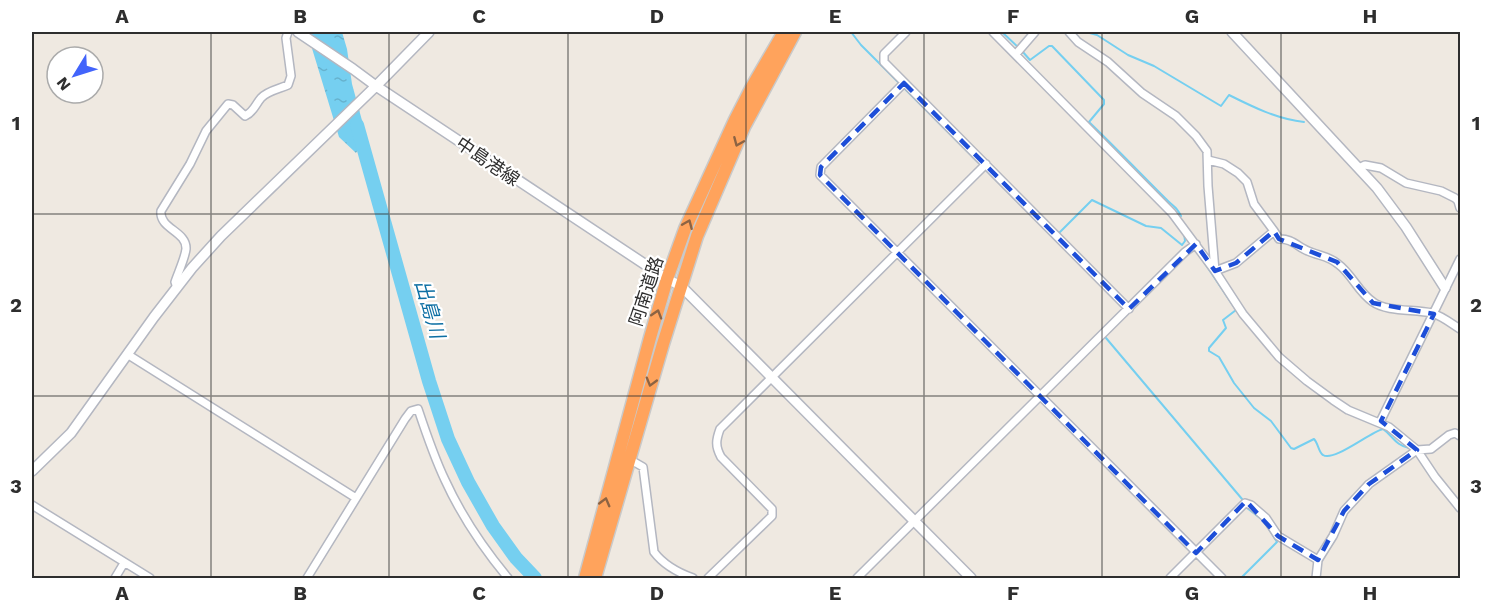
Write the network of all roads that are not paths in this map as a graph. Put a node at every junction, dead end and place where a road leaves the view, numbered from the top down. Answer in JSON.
{"nodes":[{"id":1,"x":288,"y":32,"type":"edge"},
{"id":2,"x":429,"y":32,"type":"edge"},
{"id":3,"x":778,"y":32,"type":"edge"},
{"id":4,"x":784,"y":32,"type":"edge"},
{"id":5,"x":795,"y":32,"type":"edge"},
{"id":6,"x":804,"y":32,"type":"edge"},
{"id":7,"x":906,"y":32,"type":"edge"},
{"id":8,"x":993,"y":32,"type":"edge"},
{"id":9,"x":1035,"y":32,"type":"edge"},
{"id":10,"x":1069,"y":32,"type":"edge"},
{"id":11,"x":1233,"y":32,"type":"edge"},
{"id":12,"x":300,"y":33,"type":"edge"},
{"id":13,"x":1019,"y":52,"type":"junction"},
{"id":14,"x":903,"y":85,"type":"junction"},
{"id":15,"x":376,"y":86,"type":"junction"},
{"id":16,"x":759,"y":87,"type":"junction"},
{"id":17,"x":1208,"y":160,"type":"junction"},
{"id":18,"x":984,"y":166,"type":"junction"},
{"id":19,"x":1359,"y":168,"type":"junction"},
{"id":20,"x":1461,"y":208,"type":"edge"},
{"id":21,"x":1274,"y":231,"type":"junction"},
{"id":22,"x":1196,"y":244,"type":"junction"},
{"id":23,"x":898,"y":252,"type":"junction"},
{"id":24,"x":1461,"y":258,"type":"edge"},
{"id":25,"x":1215,"y":271,"type":"junction"},
{"id":26,"x":667,"y":279,"type":"junction"},
{"id":27,"x":681,"y":286,"type":"junction"},
{"id":28,"x":177,"y":288,"type":"junction"},
{"id":29,"x":1445,"y":288,"type":"junction"},
{"id":30,"x":1129,"y":309,"type":"junction"},
{"id":31,"x":1434,"y":314,"type":"junction"},
{"id":32,"x":1461,"y":329,"type":"edge"},
{"id":33,"x":127,"y":354,"type":"junction"},
{"id":34,"x":772,"y":378,"type":"junction"},
{"id":35,"x":1039,"y":396,"type":"junction"},
{"id":36,"x":1380,"y":422,"type":"junction"},
{"id":37,"x":1461,"y":436,"type":"edge"},
{"id":38,"x":1417,"y":450,"type":"junction"},
{"id":39,"x":629,"y":459,"type":"junction"},
{"id":40,"x":32,"y":471,"type":"edge"},
{"id":41,"x":356,"y":498,"type":"junction"},
{"id":42,"x":32,"y":505,"type":"edge"},
{"id":43,"x":1461,"y":508,"type":"edge"},
{"id":44,"x":915,"y":522,"type":"junction"},
{"id":45,"x":1196,"y":553,"type":"junction"},
{"id":46,"x":1318,"y":560,"type":"junction"},
{"id":47,"x":124,"y":562,"type":"junction"},
{"id":48,"x":115,"y":579,"type":"edge"},
{"id":49,"x":150,"y":579,"type":"edge"},
{"id":50,"x":307,"y":579,"type":"edge"},
{"id":51,"x":508,"y":579,"type":"edge"},
{"id":52,"x":585,"y":579,"type":"edge"},
{"id":53,"x":595,"y":579,"type":"edge"},
{"id":54,"x":693,"y":579,"type":"edge"},
{"id":55,"x":708,"y":579,"type":"edge"},
{"id":56,"x":857,"y":579,"type":"edge"},
{"id":57,"x":971,"y":579,"type":"edge"},
{"id":58,"x":1170,"y":579,"type":"edge"},
{"id":59,"x":1222,"y":579,"type":"edge"},
{"id":60,"x":1316,"y":579,"type":"edge"}],
"edges":[{"from":1,"to":28,"type":"street"},
{"from":2,"to":15,"type":"street"},
{"from":3,"to":16,"type":"highway"},
{"from":4,"to":16,"type":"highway","name":"阿南道路"},
{"from":5,"to":16,"type":"highway","name":"阿南道路"},
{"from":6,"to":16,"type":"highway"},
{"from":7,"to":14,"type":"street"},
{"from":8,"to":13,"type":"street"},
{"from":9,"to":13,"type":"street"},
{"from":10,"to":17,"type":"street"},
{"from":11,"to":19,"type":"street"},
{"from":12,"to":15,"type":"street","name":"中島港線"},
{"from":13,"to":22,"type":"street"},
{"from":14,"to":18,"type":"street"},
{"from":14,"to":23,"type":"street"},
{"from":15,"to":26,"type":"street","name":"中島港線"},
{"from":15,"to":28,"type":"street"},
{"from":26,"to":16,"type":"highway","name":"阿南道路","one_way":true},
{"from":16,"to":27,"type":"highway","name":"阿南道路","one_way":true},
{"from":17,"to":21,"type":"street"},
{"from":17,"to":25,"type":"street"},
{"from":18,"to":23,"type":"street"},
{"from":18,"to":30,"type":"street"},
{"from":19,"to":20,"type":"street"},
{"from":19,"to":29,"type":"street"},
{"from":21,"to":25,"type":"street"},
{"from":21,"to":31,"type":"street"},
{"from":22,"to":25,"type":"street"},
{"from":22,"to":30,"type":"street"},
{"from":23,"to":34,"type":"street"},
{"from":23,"to":35,"type":"street"},
{"from":24,"to":29,"type":"street"},
{"from":25,"to":36,"type":"street"},
{"from":26,"to":27,"type":"street","name":"中島港線"},
{"from":52,"to":26,"type":"highway","name":"阿南道路","one_way":true},
{"from":27,"to":34,"type":"street","name":"中島港線"},
{"from":27,"to":39,"type":"highway","name":"阿南道路","one_way":true},
{"from":28,"to":33,"type":"street"},
{"from":29,"to":31,"type":"street"},
{"from":30,"to":35,"type":"street"},
{"from":31,"to":32,"type":"street"},
{"from":31,"to":36,"type":"street"},
{"from":33,"to":40,"type":"street"},
{"from":33,"to":41,"type":"street"},
{"from":34,"to":44,"type":"street","name":"中島港線"},
{"from":34,"to":55,"type":"street"},
{"from":35,"to":44,"type":"street"},
{"from":35,"to":45,"type":"street"},
{"from":36,"to":38,"type":"street"},
{"from":37,"to":38,"type":"street"},
{"from":38,"to":43,"type":"street"},
{"from":38,"to":46,"type":"street"},
{"from":39,"to":53,"type":"highway","name":"阿南道路"},
{"from":39,"to":54,"type":"street"},
{"from":41,"to":50,"type":"street"},
{"from":41,"to":51,"type":"street"},
{"from":42,"to":47,"type":"street"},
{"from":44,"to":56,"type":"street"},
{"from":44,"to":57,"type":"street","name":"中島港線"},
{"from":45,"to":46,"type":"street"},
{"from":45,"to":58,"type":"street"},
{"from":45,"to":59,"type":"street"},
{"from":46,"to":60,"type":"street"},
{"from":47,"to":48,"type":"street"},
{"from":47,"to":49,"type":"street"}]}
